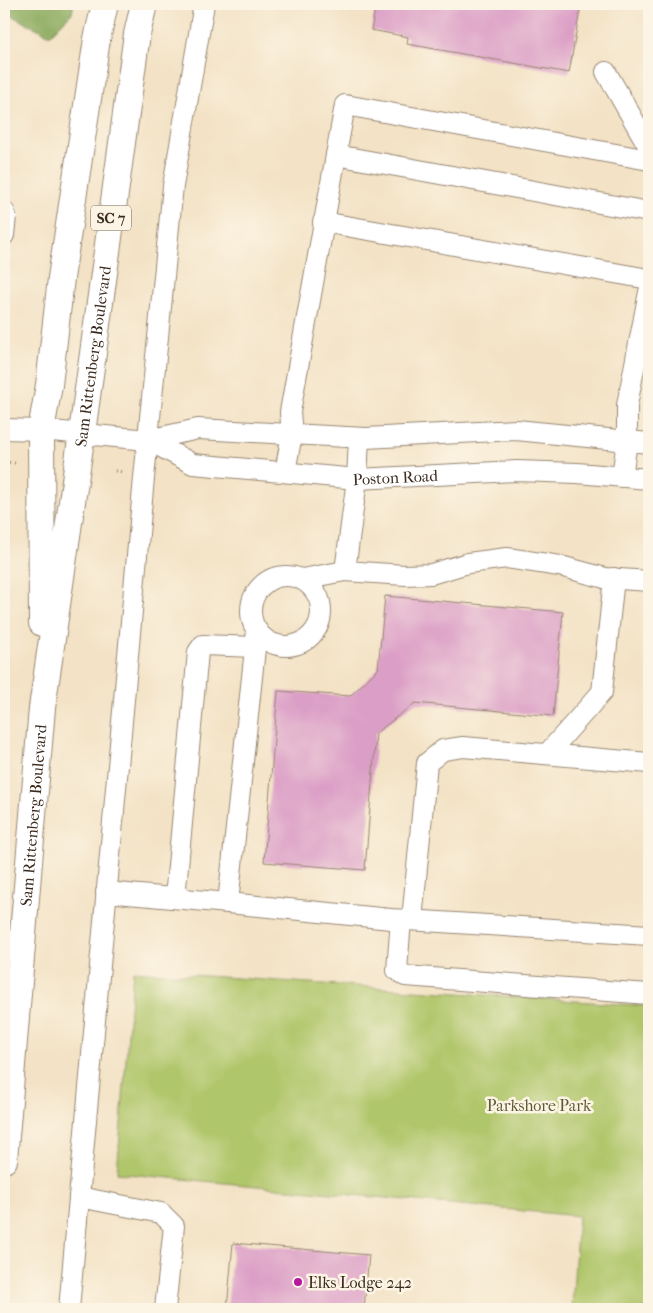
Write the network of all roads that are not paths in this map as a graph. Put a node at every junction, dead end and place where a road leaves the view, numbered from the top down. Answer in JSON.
{"nodes":[{"id":1,"x":105,"y":4,"type":"edge"},
{"id":2,"x":144,"y":4,"type":"edge"},
{"id":3,"x":204,"y":4,"type":"edge"},
{"id":4,"x":606,"y":72,"type":"dead end"},
{"id":5,"x":649,"y":147,"type":"edge"},
{"id":6,"x":336,"y":155,"type":"junction"},
{"id":7,"x":649,"y":160,"type":"edge"},
{"id":8,"x":4,"y":211,"type":"edge"},
{"id":9,"x":649,"y":212,"type":"edge"},
{"id":10,"x":324,"y":222,"type":"junction"},
{"id":11,"x":4,"y":235,"type":"edge"},
{"id":12,"x":649,"y":279,"type":"edge"},
{"id":13,"x":649,"y":292,"type":"edge"},
{"id":14,"x":4,"y":429,"type":"edge"},
{"id":15,"x":41,"y":430,"type":"junction"},
{"id":16,"x":82,"y":433,"type":"junction"},
{"id":17,"x":292,"y":434,"type":"junction"},
{"id":18,"x":359,"y":438,"type":"junction"},
{"id":19,"x":148,"y":440,"type":"junction"},
{"id":20,"x":627,"y":441,"type":"junction"},
{"id":21,"x":649,"y":442,"type":"edge"},
{"id":22,"x":285,"y":472,"type":"junction"},
{"id":23,"x":622,"y":477,"type":"junction"},
{"id":24,"x":357,"y":478,"type":"junction"},
{"id":25,"x":649,"y":479,"type":"edge"},
{"id":26,"x":345,"y":571,"type":"junction"},
{"id":27,"x":614,"y":578,"type":"junction"},
{"id":28,"x":302,"y":579,"type":"junction"},
{"id":29,"x":649,"y":581,"type":"edge"},
{"id":30,"x":256,"y":639,"type":"junction"},
{"id":31,"x":42,"y":708,"type":"junction"},
{"id":32,"x":547,"y":754,"type":"junction"},
{"id":33,"x":649,"y":764,"type":"edge"},
{"id":34,"x":106,"y":892,"type":"junction"},
{"id":35,"x":175,"y":898,"type":"junction"},
{"id":36,"x":228,"y":903,"type":"junction"},
{"id":37,"x":407,"y":920,"type":"junction"},
{"id":38,"x":649,"y":935,"type":"edge"},
{"id":39,"x":649,"y":994,"type":"edge"},
{"id":40,"x":4,"y":1160,"type":"edge"},
{"id":41,"x":79,"y":1197,"type":"junction"},
{"id":42,"x":69,"y":1309,"type":"edge"},
{"id":43,"x":165,"y":1309,"type":"edge"}],
"edges":[{"from":1,"to":15,"type":"main road","name":"Sam Rittenberg Boulevard","number":"SC 7"},
{"from":2,"to":16,"type":"main road","name":"Sam Rittenberg Boulevard","number":"SC 7"},
{"from":3,"to":19,"type":"street"},
{"from":4,"to":5,"type":"street"},
{"from":6,"to":7,"type":"street"},
{"from":6,"to":9,"type":"street"},
{"from":6,"to":10,"type":"street"},
{"from":8,"to":11,"type":"street"},
{"from":10,"to":12,"type":"street"},
{"from":10,"to":17,"type":"street"},
{"from":13,"to":20,"type":"street"},
{"from":14,"to":15,"type":"street","name":"Poston Road"},
{"from":15,"to":16,"type":"street","name":"Poston Road"},
{"from":15,"to":31,"type":"main road","name":"Sam Rittenberg Boulevard","number":"SC 7"},
{"from":16,"to":19,"type":"street","name":"Poston Road"},
{"from":16,"to":31,"type":"main road","name":"Sam Rittenberg Boulevard","number":"SC 7"},
{"from":17,"to":18,"type":"street","name":"Poston Road"},
{"from":17,"to":19,"type":"street","name":"Poston Road"},
{"from":17,"to":22,"type":"street"},
{"from":18,"to":20,"type":"street","name":"Poston Road"},
{"from":18,"to":24,"type":"street"},
{"from":19,"to":22,"type":"street","name":"Poston Road"},
{"from":19,"to":34,"type":"street"},
{"from":20,"to":21,"type":"street","name":"Poston Road"},
{"from":20,"to":23,"type":"street"},
{"from":22,"to":24,"type":"street","name":"Poston Road"},
{"from":23,"to":24,"type":"street","name":"Poston Road"},
{"from":23,"to":25,"type":"street","name":"Poston Road"},
{"from":24,"to":26,"type":"street"},
{"from":26,"to":27,"type":"street"},
{"from":26,"to":28,"type":"street"},
{"from":27,"to":29,"type":"street"},
{"from":27,"to":32,"type":"street"},
{"from":28,"to":30,"type":"street"},
{"from":28,"to":30,"type":"street"},
{"from":30,"to":35,"type":"street"},
{"from":30,"to":36,"type":"street"},
{"from":31,"to":40,"type":"main road","name":"Sam Rittenberg Boulevard","number":"SC 7"},
{"from":32,"to":33,"type":"street"},
{"from":32,"to":37,"type":"street"},
{"from":34,"to":35,"type":"street"},
{"from":34,"to":41,"type":"street"},
{"from":35,"to":36,"type":"street"},
{"from":36,"to":37,"type":"street"},
{"from":37,"to":38,"type":"street"},
{"from":37,"to":39,"type":"street"},
{"from":41,"to":42,"type":"street"},
{"from":41,"to":43,"type":"street"}]}
